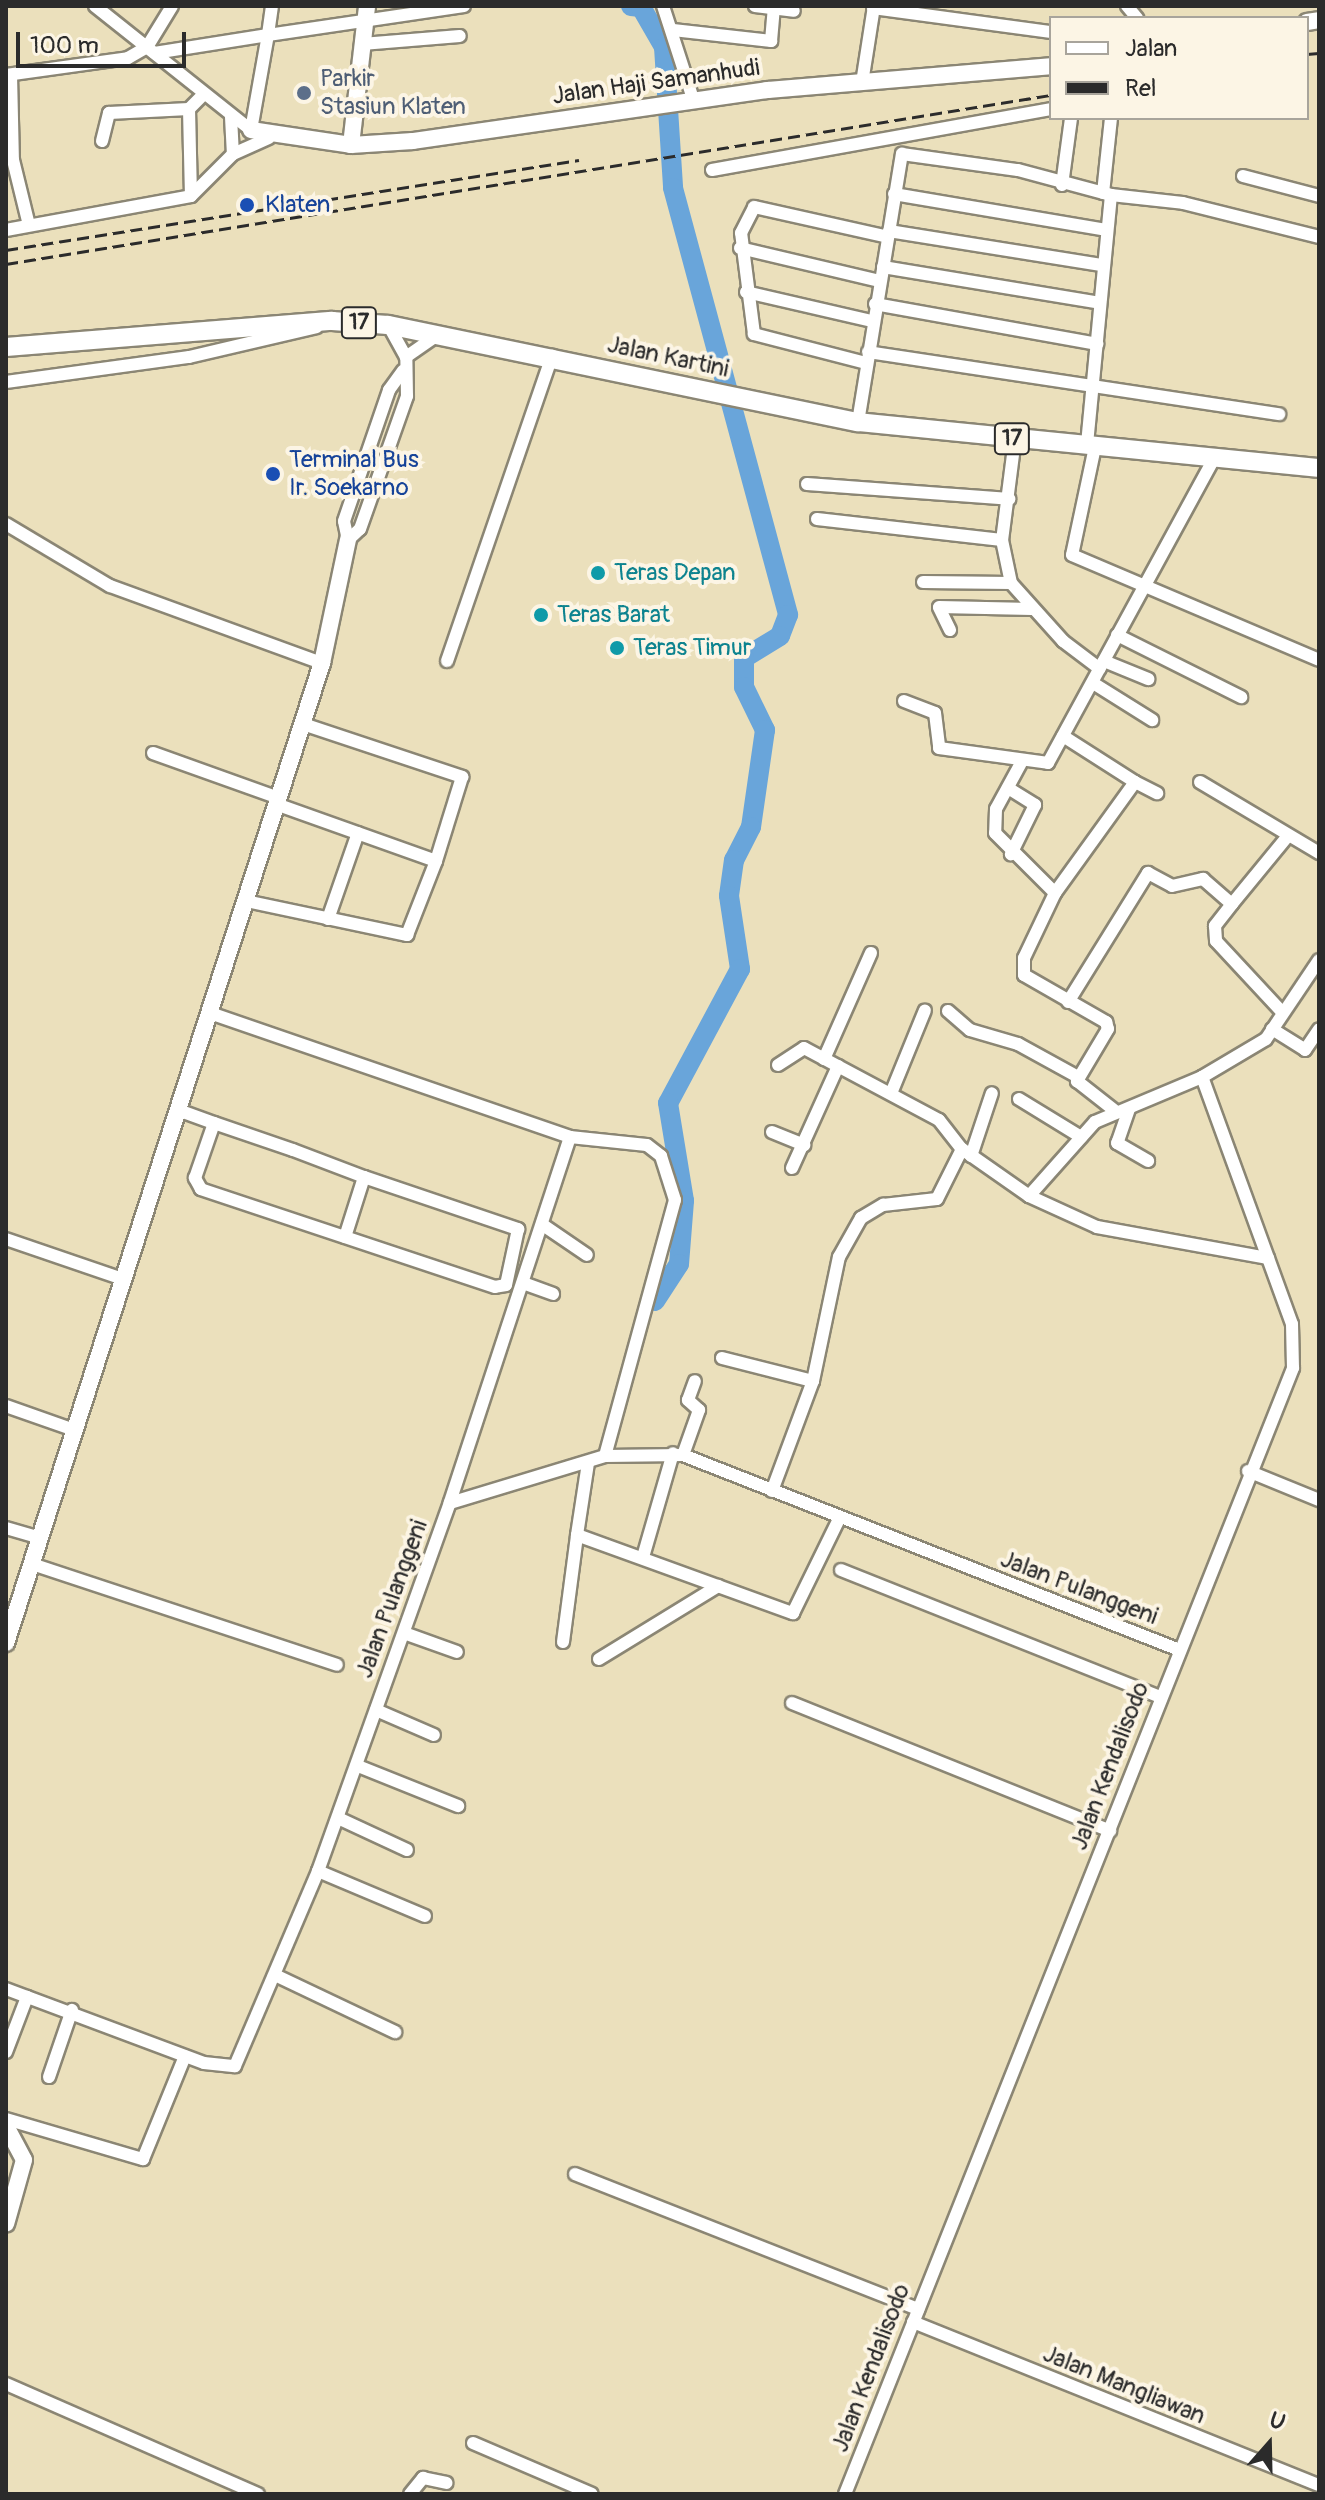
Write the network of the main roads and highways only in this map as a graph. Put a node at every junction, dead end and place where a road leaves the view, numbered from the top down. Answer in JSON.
{"nodes":[{"id":1,"x":366,"y":12,"type":"edge"},
{"id":2,"x":1049,"y":66,"type":"edge"},
{"id":3,"x":251,"y":130,"type":"road end"},
{"id":4,"x":351,"y":145,"type":"junction"},
{"id":5,"x":6,"y":347,"type":"edge"},
{"id":6,"x":1307,"y":464,"type":"edge"},
{"id":7,"x":348,"y":540,"type":"road end"},
{"id":8,"x":6,"y":1643,"type":"edge"},
{"id":9,"x":6,"y":2126,"type":"edge"},
{"id":10,"x":6,"y":2224,"type":"edge"}],
"edges":[{"from":1,"to":4,"type":"main road"},
{"from":2,"to":4,"type":"main road","name":"Jalan Haji Samanhudi"},
{"from":3,"to":4,"type":"main road","name":"Jalan Haji Samanhudi"},
{"from":5,"to":6,"type":"highway","name":"Jalan Kartini","number":"17"},
{"from":7,"to":8,"type":"main road"},
{"from":9,"to":10,"type":"main road"}]}
